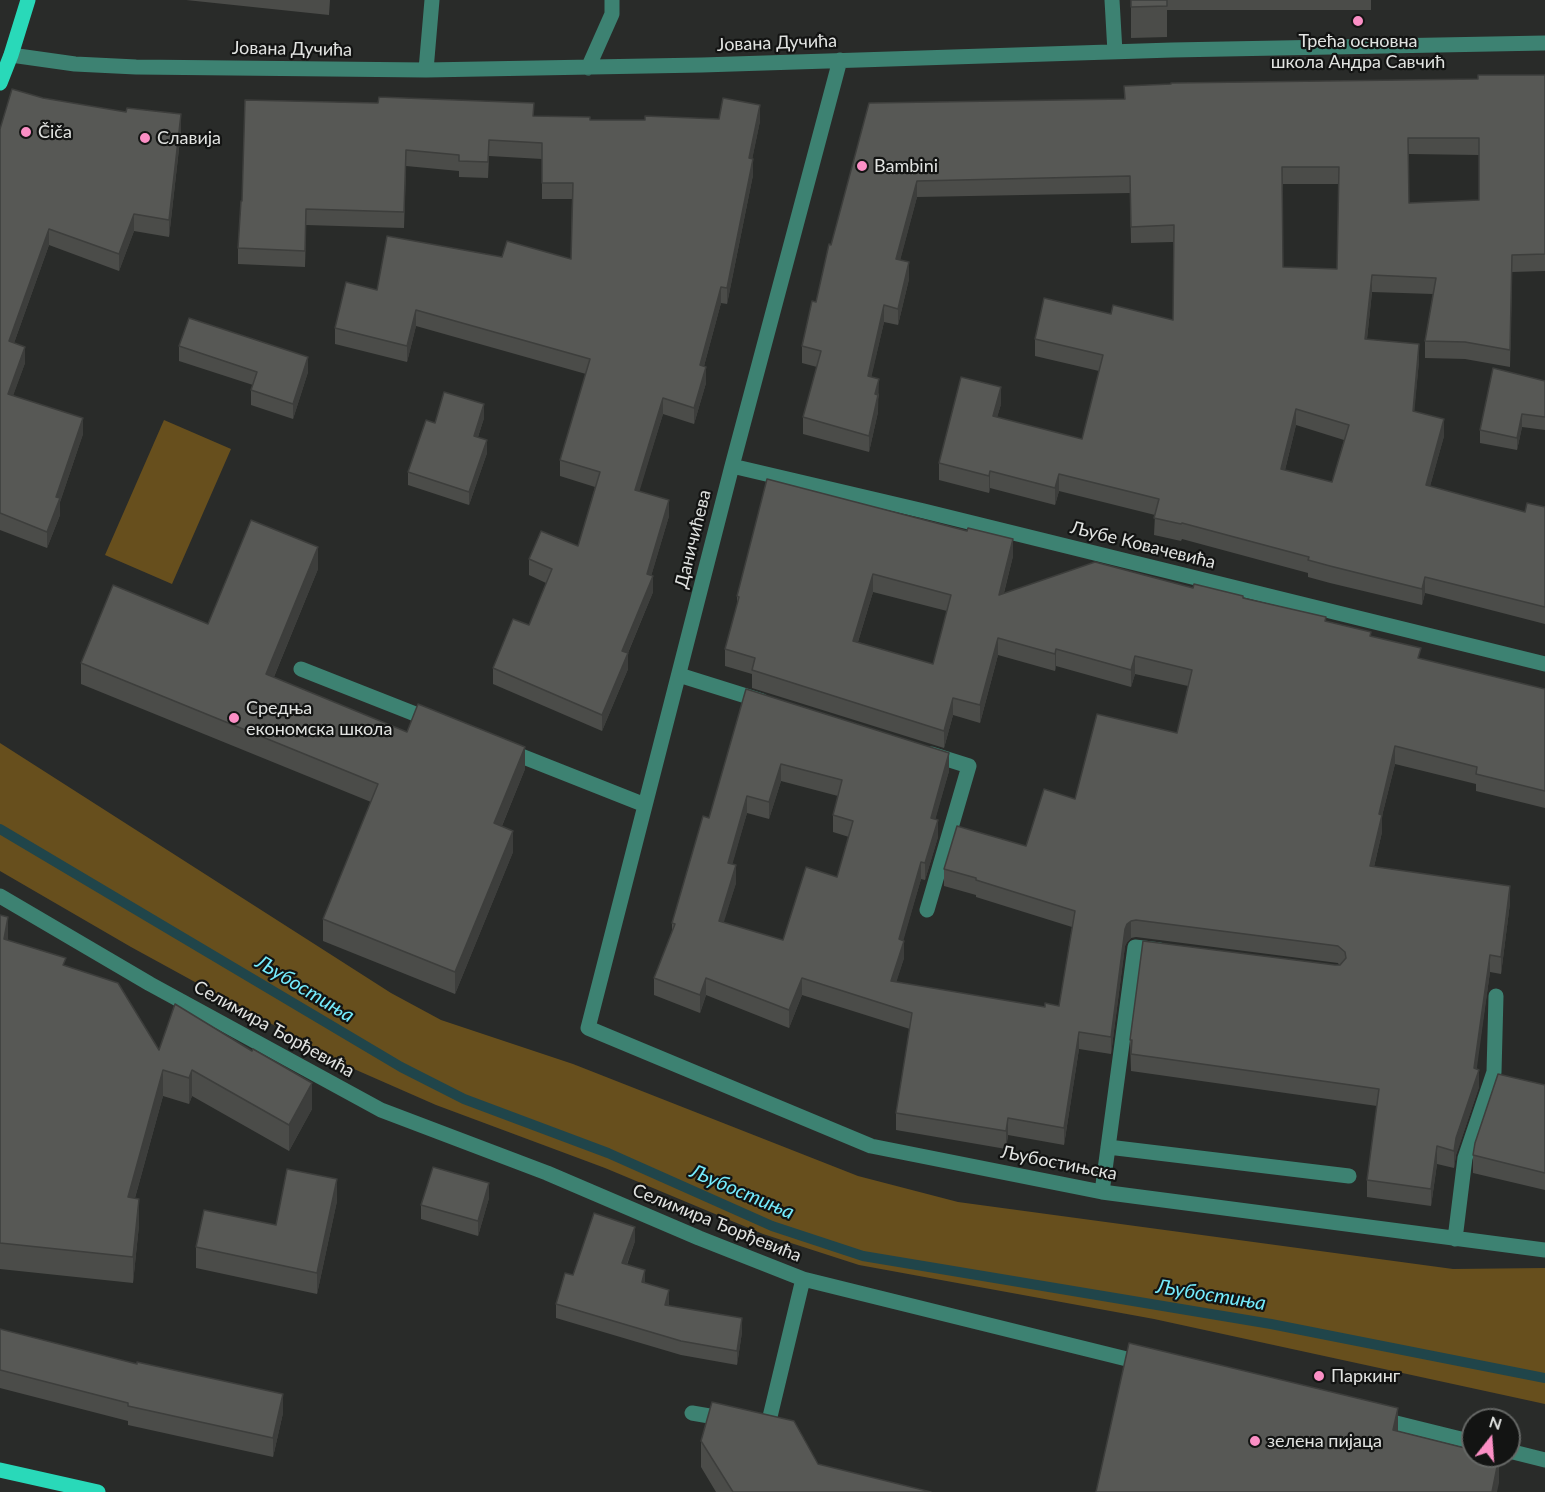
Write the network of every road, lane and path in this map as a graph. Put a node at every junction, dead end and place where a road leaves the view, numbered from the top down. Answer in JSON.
{"nodes":[{"id":1,"x":28,"y":0,"type":"edge"},
{"id":2,"x":432,"y":0,"type":"edge"},
{"id":3,"x":612,"y":0,"type":"edge"},
{"id":4,"x":1112,"y":0,"type":"edge"},
{"id":5,"x":1545,"y":43,"type":"edge"},
{"id":6,"x":1115,"y":52,"type":"junction"},
{"id":7,"x":11,"y":55,"type":"junction"},
{"id":8,"x":840,"y":60,"type":"junction"},
{"id":9,"x":588,"y":68,"type":"junction"},
{"id":10,"x":426,"y":70,"type":"junction"},
{"id":11,"x":0,"y":84,"type":"edge"},
{"id":12,"x":732,"y":466,"type":"junction"},
{"id":13,"x":1545,"y":664,"type":"edge"},
{"id":14,"x":301,"y":669,"type":"dead end"},
{"id":15,"x":679,"y":675,"type":"junction"},
{"id":16,"x":779,"y":706,"type":"edge"},
{"id":17,"x":446,"y":726,"type":"edge"},
{"id":18,"x":490,"y":744,"type":"edge"},
{"id":19,"x":914,"y":748,"type":"edge"},
{"id":20,"x":645,"y":805,"type":"junction"},
{"id":21,"x":0,"y":896,"type":"edge"},
{"id":22,"x":927,"y":910,"type":"dead end"},
{"id":23,"x":1170,"y":952,"type":"edge"},
{"id":24,"x":1496,"y":996,"type":"dead end"},
{"id":25,"x":588,"y":1028,"type":"joint"},
{"id":26,"x":1108,"y":1147,"type":"junction"},
{"id":27,"x":1349,"y":1176,"type":"dead end"},
{"id":28,"x":1102,"y":1192,"type":"junction"},
{"id":29,"x":1455,"y":1239,"type":"junction"},
{"id":30,"x":1545,"y":1250,"type":"edge"},
{"id":31,"x":803,"y":1280,"type":"junction"},
{"id":32,"x":1161,"y":1367,"type":"edge"},
{"id":33,"x":692,"y":1413,"type":"dead end"},
{"id":34,"x":1367,"y":1416,"type":"edge"},
{"id":35,"x":1461,"y":1439,"type":"edge"},
{"id":36,"x":1521,"y":1454,"type":"edge"},
{"id":37,"x":1545,"y":1460,"type":"edge"},
{"id":38,"x":0,"y":1470,"type":"edge"},
{"id":39,"x":98,"y":1492,"type":"edge"}],
"edges":[{"from":1,"to":7,"type":"main road"},
{"from":2,"to":10,"type":"street"},
{"from":3,"to":9,"type":"street"},
{"from":4,"to":6,"type":"street"},
{"from":5,"to":6,"type":"street","name":"Јована Дучића"},
{"from":6,"to":8,"type":"street","name":"Јована Дучића"},
{"from":7,"to":10,"type":"street","name":"Јована Дучића"},
{"from":7,"to":11,"type":"main road"},
{"from":8,"to":9,"type":"street","name":"Јована Дучића"},
{"from":8,"to":12,"type":"street","name":"Даничићева"},
{"from":9,"to":10,"type":"street","name":"Јована Дучића"},
{"from":12,"to":13,"type":"street","name":"Љубе Ковачевића"},
{"from":12,"to":15,"type":"street","name":"Даничићева"},
{"from":14,"to":17,"type":"street"},
{"from":15,"to":16,"type":"street"},
{"from":15,"to":20,"type":"street","name":"Даничићева"},
{"from":18,"to":20,"type":"street"},
{"from":19,"to":22,"type":"street"},
{"from":20,"to":25,"type":"street","name":"Даничићева"},
{"from":21,"to":31,"type":"street","name":"Селимира Ђорђевића"},
{"from":23,"to":26,"type":"street"},
{"from":24,"to":29,"type":"street"},
{"from":25,"to":28,"type":"street","name":"Љубостињска"},
{"from":26,"to":27,"type":"street"},
{"from":26,"to":28,"type":"street"},
{"from":28,"to":29,"type":"street","name":"Љубостињска"},
{"from":29,"to":30,"type":"street","name":"Љубостињска"},
{"from":31,"to":32,"type":"street","name":"Селимира Ђорђевића"},
{"from":31,"to":33,"type":"street"},
{"from":34,"to":35,"type":"street"},
{"from":36,"to":37,"type":"street"},
{"from":38,"to":39,"type":"main road"}]}
